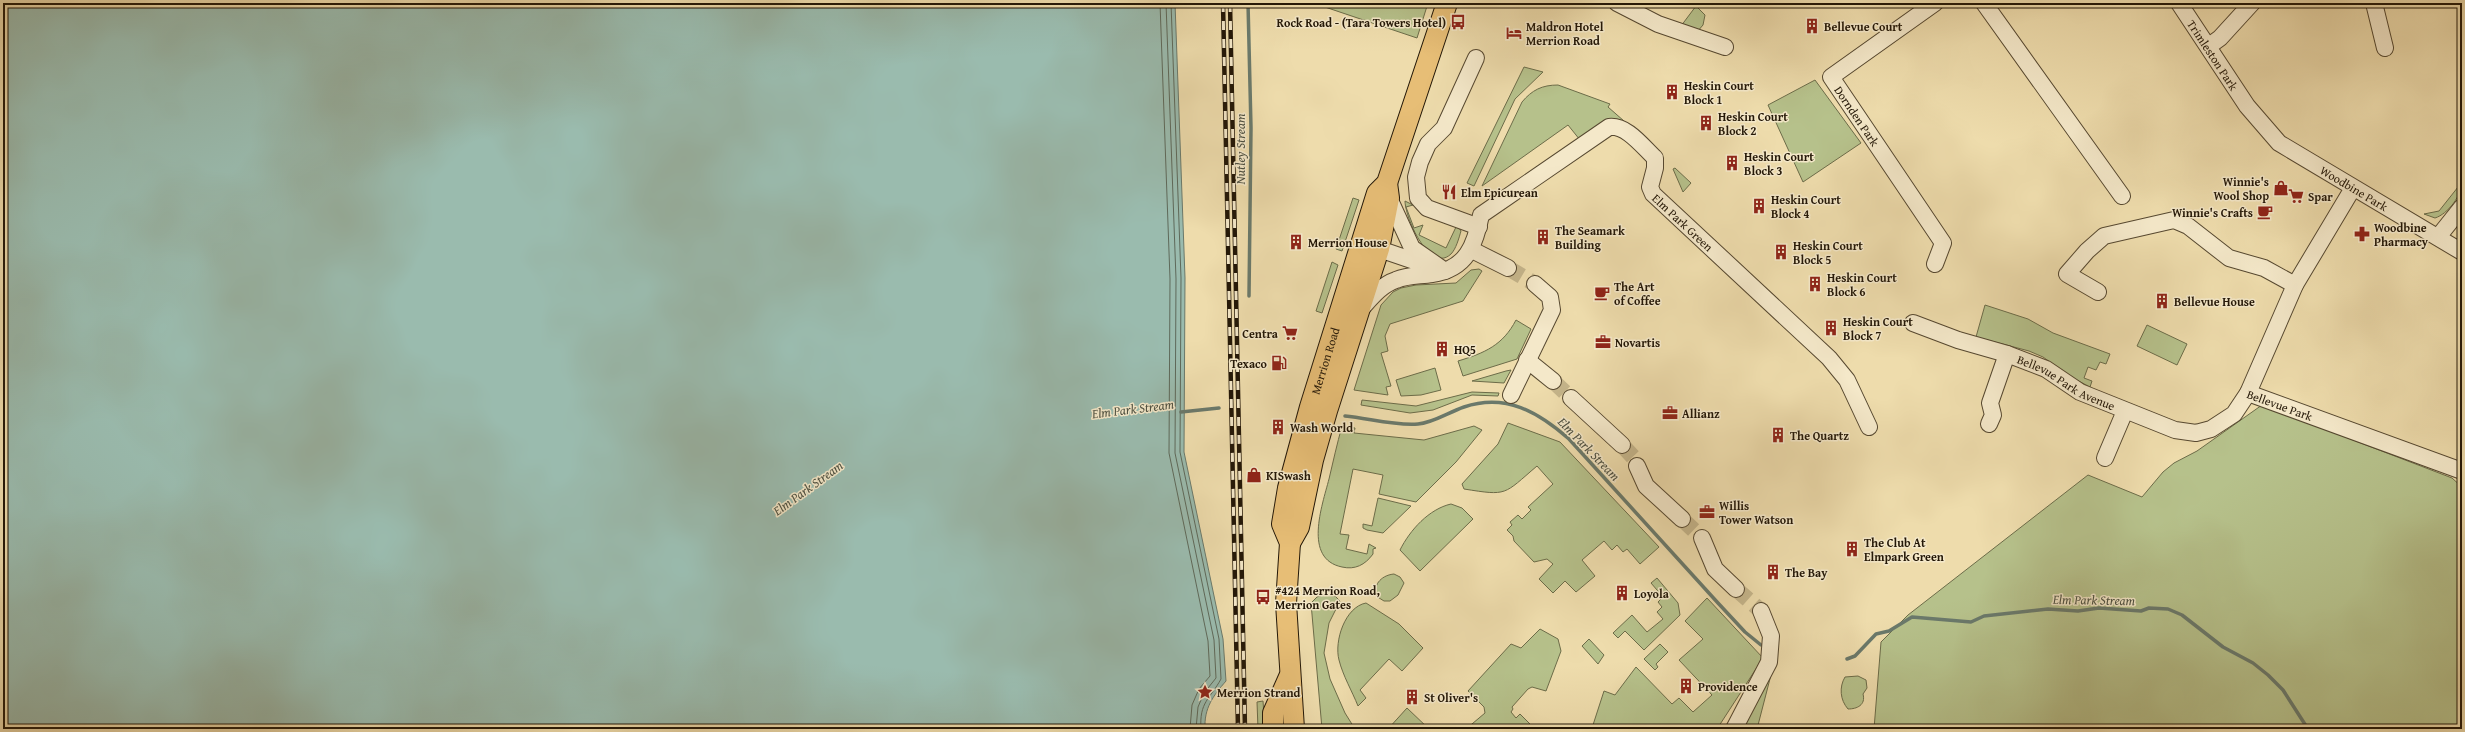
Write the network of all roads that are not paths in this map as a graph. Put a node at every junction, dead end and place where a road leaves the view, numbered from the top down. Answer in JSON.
{"nodes":[{"id":1,"x":1447,"y":3,"type":"edge"},
{"id":2,"x":1617,"y":3,"type":"edge"},
{"id":3,"x":1935,"y":3,"type":"edge"},
{"id":4,"x":1984,"y":3,"type":"edge"},
{"id":5,"x":2179,"y":3,"type":"edge"},
{"id":6,"x":2252,"y":3,"type":"edge"},
{"id":7,"x":2374,"y":3,"type":"edge"},
{"id":8,"x":2209,"y":46,"type":"junction"},
{"id":9,"x":1725,"y":47,"type":"dead end"},
{"id":10,"x":2385,"y":48,"type":"dead end"},
{"id":11,"x":1476,"y":58,"type":"dead end"},
{"id":12,"x":2247,"y":106,"type":"joint"},
{"id":13,"x":2353,"y":188,"type":"junction"},
{"id":14,"x":1388,"y":190,"type":"junction"},
{"id":15,"x":2122,"y":196,"type":"dead end"},
{"id":16,"x":2462,"y":208,"type":"edge"},
{"id":17,"x":1479,"y":227,"type":"junction"},
{"id":18,"x":2438,"y":238,"type":"junction"},
{"id":19,"x":1370,"y":246,"type":"junction"},
{"id":20,"x":1472,"y":250,"type":"junction"},
{"id":21,"x":2462,"y":252,"type":"edge"},
{"id":22,"x":1935,"y":264,"type":"dead end"},
{"id":23,"x":1508,"y":268,"type":"tunnel mouth"},
{"id":24,"x":1445,"y":271,"type":"junction"},
{"id":25,"x":1535,"y":284,"type":"tunnel mouth"},
{"id":26,"x":2295,"y":286,"type":"junction"},
{"id":27,"x":2098,"y":292,"type":"dead end"},
{"id":28,"x":1357,"y":314,"type":"junction"},
{"id":29,"x":1913,"y":323,"type":"dead end"},
{"id":30,"x":2007,"y":354,"type":"junction"},
{"id":31,"x":1527,"y":360,"type":"junction"},
{"id":32,"x":1553,"y":381,"type":"tunnel mouth"},
{"id":33,"x":2248,"y":393,"type":"junction"},
{"id":34,"x":1511,"y":395,"type":"dead end"},
{"id":35,"x":1571,"y":398,"type":"tunnel mouth"},
{"id":36,"x":2125,"y":410,"type":"junction"},
{"id":37,"x":1989,"y":424,"type":"dead end"},
{"id":38,"x":1869,"y":427,"type":"dead end"},
{"id":39,"x":1622,"y":445,"type":"tunnel mouth"},
{"id":40,"x":2105,"y":458,"type":"dead end"},
{"id":41,"x":1637,"y":466,"type":"tunnel mouth"},
{"id":42,"x":2462,"y":471,"type":"edge"},
{"id":43,"x":1682,"y":519,"type":"tunnel mouth"},
{"id":44,"x":1702,"y":538,"type":"tunnel mouth"},
{"id":45,"x":1290,"y":543,"type":"junction"},
{"id":46,"x":1736,"y":589,"type":"tunnel mouth"},
{"id":47,"x":1761,"y":611,"type":"tunnel mouth"},
{"id":48,"x":1289,"y":676,"type":"junction"},
{"id":49,"x":1273,"y":729,"type":"edge"},
{"id":50,"x":1294,"y":729,"type":"edge"},
{"id":51,"x":1734,"y":729,"type":"edge"}],
"edges":[{"from":1,"to":14,"type":"main road","name":"Merrion Road"},
{"from":2,"to":9,"type":"street"},
{"from":3,"to":22,"type":"street","name":"Dornden Park"},
{"from":4,"to":15,"type":"street"},
{"from":5,"to":8,"type":"street","name":"Trimleston Park"},
{"from":6,"to":8,"type":"street"},
{"from":7,"to":10,"type":"street"},
{"from":8,"to":12,"type":"street","name":"Trimleston Park"},
{"from":11,"to":17,"type":"street"},
{"from":12,"to":13,"type":"street","name":"Woodbine Park"},
{"from":13,"to":18,"type":"street","name":"Woodbine Park"},
{"from":13,"to":26,"type":"street","name":"Bellevue Park"},
{"from":14,"to":19,"type":"main road","name":"Merrion Road"},
{"from":14,"to":24,"type":"street"},
{"from":16,"to":18,"type":"street"},
{"from":17,"to":20,"type":"street","name":"Elm Park Green"},
{"from":17,"to":38,"type":"street","name":"Elm Park Green"},
{"from":18,"to":21,"type":"street","name":"Woodbine Park"},
{"from":19,"to":24,"type":"street"},
{"from":19,"to":28,"type":"main road","name":"Merrion Road"},
{"from":19,"to":45,"type":"main road","name":"Merrion Road"},
{"from":20,"to":23,"type":"street"},
{"from":20,"to":24,"type":"street","name":"Elm Park Green"},
{"from":24,"to":28,"type":"street","name":"Merrion Road"},
{"from":25,"to":31,"type":"street"},
{"from":26,"to":27,"type":"street"},
{"from":26,"to":33,"type":"street","name":"Bellevue Park"},
{"from":28,"to":45,"type":"main road","name":"Merrion Road"},
{"from":29,"to":30,"type":"street","name":"Bellevue Park Avenue"},
{"from":30,"to":36,"type":"street","name":"Bellevue Park Avenue"},
{"from":30,"to":37,"type":"street","name":"Bellevue Park Avenue"},
{"from":31,"to":32,"type":"street"},
{"from":31,"to":34,"type":"street"},
{"from":33,"to":36,"type":"street","name":"Bellevue Park Avenue"},
{"from":33,"to":42,"type":"street","name":"Bellevue Park"},
{"from":35,"to":39,"type":"street"},
{"from":36,"to":40,"type":"street","name":"Bellevue Park Avenue"},
{"from":41,"to":43,"type":"street"},
{"from":44,"to":46,"type":"street"},
{"from":45,"to":48,"type":"main road","name":"Merrion Road"},
{"from":47,"to":51,"type":"street"},
{"from":48,"to":49,"type":"main road","name":"Merrion Road"},
{"from":48,"to":50,"type":"main road","name":"Merrion Road"}]}
